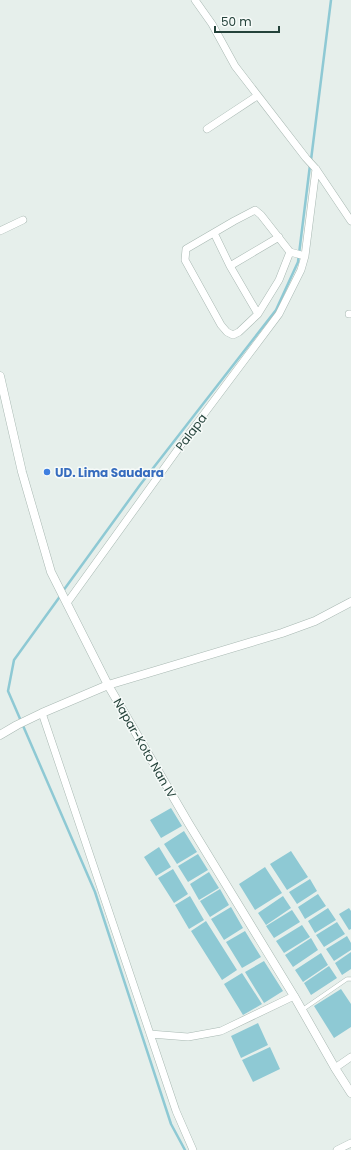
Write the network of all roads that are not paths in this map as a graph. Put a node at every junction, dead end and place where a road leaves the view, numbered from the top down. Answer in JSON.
{"nodes":[{"id":1,"x":195,"y":0,"type":"edge"},
{"id":2,"x":257,"y":96,"type":"junction"},
{"id":3,"x":207,"y":129,"type":"dead end"},
{"id":4,"x":315,"y":168,"type":"junction"},
{"id":5,"x":23,"y":220,"type":"dead end"},
{"id":6,"x":351,"y":220,"type":"edge"},
{"id":7,"x":0,"y":231,"type":"edge"},
{"id":8,"x":214,"y":232,"type":"junction"},
{"id":9,"x":278,"y":238,"type":"junction"},
{"id":10,"x":298,"y":254,"type":"junction"},
{"id":11,"x":230,"y":266,"type":"junction"},
{"id":12,"x":258,"y":314,"type":"junction"},
{"id":13,"x":0,"y":376,"type":"edge"},
{"id":14,"x":67,"y":601,"type":"junction"},
{"id":15,"x":351,"y":602,"type":"edge"},
{"id":16,"x":108,"y":685,"type":"junction"},
{"id":17,"x":42,"y":713,"type":"junction"},
{"id":18,"x":0,"y":735,"type":"edge"},
{"id":19,"x":351,"y":979,"type":"edge"},
{"id":20,"x":294,"y":996,"type":"junction"},
{"id":21,"x":302,"y":1010,"type":"junction"},
{"id":22,"x":150,"y":1034,"type":"junction"},
{"id":23,"x":351,"y":1057,"type":"edge"},
{"id":24,"x":335,"y":1068,"type":"junction"},
{"id":25,"x":351,"y":1093,"type":"edge"},
{"id":26,"x":351,"y":1143,"type":"edge"},
{"id":27,"x":193,"y":1150,"type":"edge"},
{"id":28,"x":337,"y":1150,"type":"edge"}],
"edges":[{"from":1,"to":2,"type":"street"},
{"from":2,"to":3,"type":"street"},
{"from":2,"to":4,"type":"street"},
{"from":4,"to":6,"type":"street"},
{"from":4,"to":10,"type":"street","name":"Palapa"},
{"from":5,"to":7,"type":"street"},
{"from":8,"to":9,"type":"street"},
{"from":8,"to":11,"type":"street"},
{"from":8,"to":12,"type":"street"},
{"from":9,"to":10,"type":"street"},
{"from":9,"to":11,"type":"street"},
{"from":10,"to":12,"type":"street"},
{"from":10,"to":14,"type":"street","name":"Palapa"},
{"from":11,"to":12,"type":"street"},
{"from":13,"to":14,"type":"street","name":"Napar-Koto Nan IV"},
{"from":14,"to":16,"type":"street","name":"Napar-Koto Nan IV"},
{"from":15,"to":16,"type":"street"},
{"from":16,"to":17,"type":"street"},
{"from":16,"to":20,"type":"street","name":"Napar-Koto Nan IV"},
{"from":17,"to":18,"type":"street"},
{"from":17,"to":22,"type":"street"},
{"from":19,"to":21,"type":"lane"},
{"from":20,"to":21,"type":"street","name":"Napar-Koto Nan IV"},
{"from":20,"to":22,"type":"street"},
{"from":21,"to":24,"type":"street","name":"Napar-Koto Nan IV"},
{"from":22,"to":27,"type":"street"},
{"from":23,"to":24,"type":"street"},
{"from":24,"to":25,"type":"street","name":"Napar-Koto Nan IV"},
{"from":26,"to":28,"type":"street"}]}
